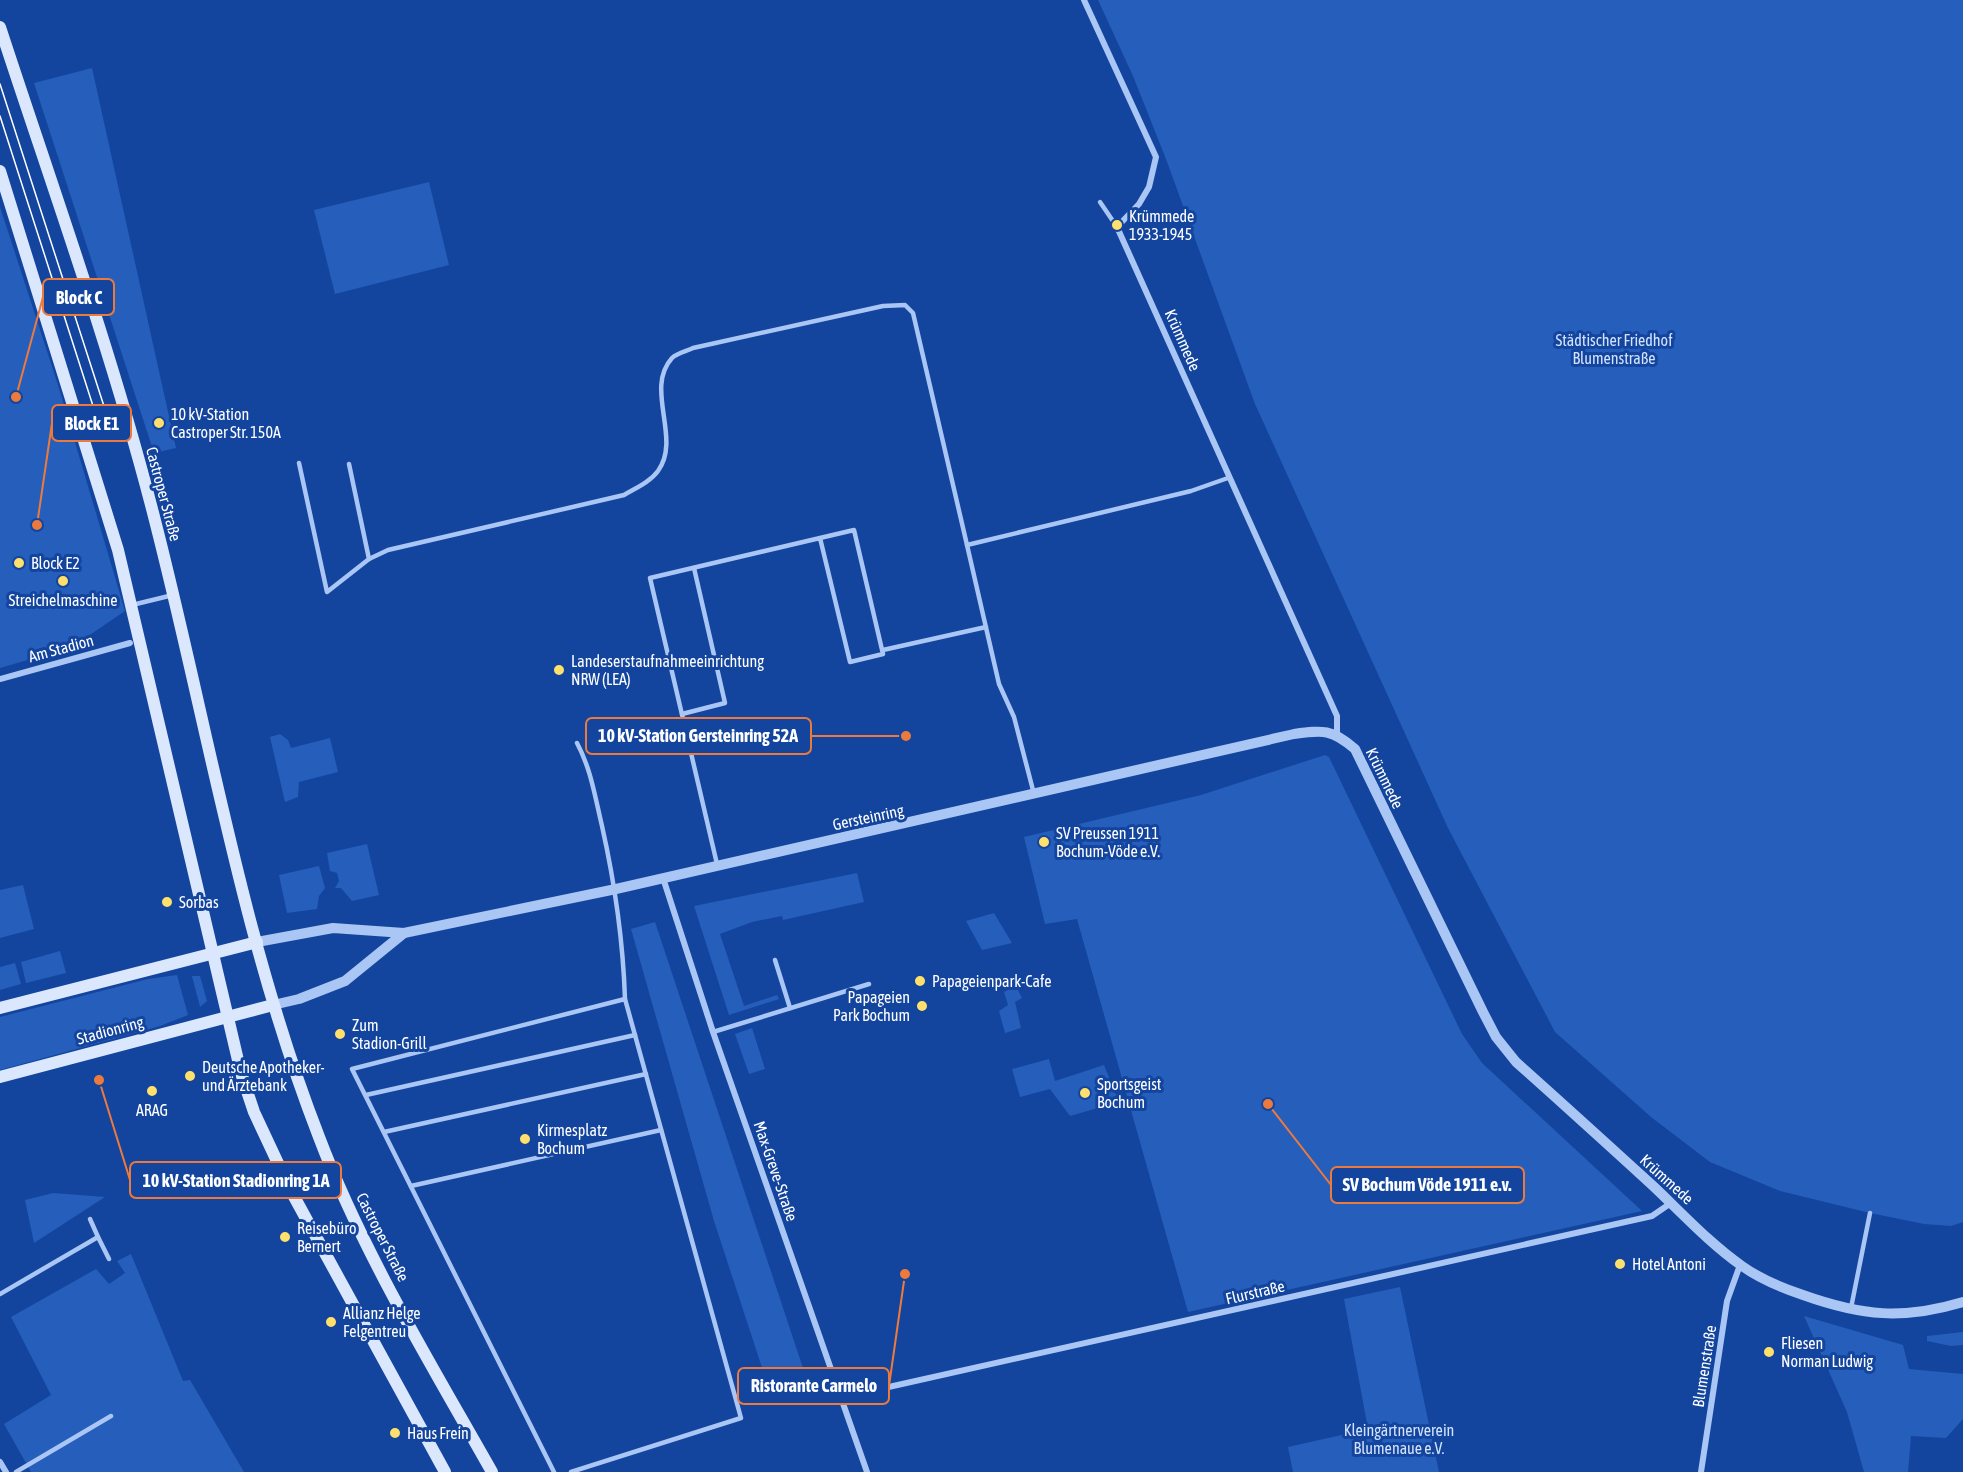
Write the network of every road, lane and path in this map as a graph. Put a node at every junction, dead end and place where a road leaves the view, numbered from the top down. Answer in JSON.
{"nodes":[{"id":1,"x":1084,"y":0,"type":"edge"},
{"id":2,"x":0,"y":27,"type":"edge"},
{"id":3,"x":0,"y":171,"type":"edge"},
{"id":4,"x":1100,"y":202,"type":"dead end"},
{"id":5,"x":1117,"y":227,"type":"junction"},
{"id":6,"x":299,"y":463,"type":"dead end"},
{"id":7,"x":349,"y":464,"type":"dead end"},
{"id":8,"x":1228,"y":478,"type":"junction"},
{"id":9,"x":820,"y":538,"type":"junction"},
{"id":10,"x":967,"y":545,"type":"junction"},
{"id":11,"x":369,"y":559,"type":"junction"},
{"id":12,"x":694,"y":568,"type":"junction"},
{"id":13,"x":174,"y":595,"type":"junction"},
{"id":14,"x":132,"y":605,"type":"junction"},
{"id":15,"x":986,"y":627,"type":"junction"},
{"id":16,"x":130,"y":643,"type":"dead end"},
{"id":17,"x":883,"y":650,"type":"junction"},
{"id":18,"x":0,"y":679,"type":"edge"},
{"id":19,"x":682,"y":714,"type":"junction"},
{"id":20,"x":1337,"y":733,"type":"junction"},
{"id":21,"x":577,"y":743,"type":"dead end"},
{"id":22,"x":1034,"y":794,"type":"junction"},
{"id":23,"x":717,"y":864,"type":"junction"},
{"id":24,"x":663,"y":877,"type":"junction"},
{"id":25,"x":616,"y":889,"type":"junction"},
{"id":26,"x":404,"y":933,"type":"junction"},
{"id":27,"x":257,"y":942,"type":"junction"},
{"id":28,"x":214,"y":955,"type":"junction"},
{"id":29,"x":776,"y":960,"type":"dead end"},
{"id":30,"x":868,"y":984,"type":"dead end"},
{"id":31,"x":625,"y":999,"type":"junction"},
{"id":32,"x":273,"y":1005,"type":"junction"},
{"id":33,"x":0,"y":1008,"type":"edge"},
{"id":34,"x":790,"y":1008,"type":"junction"},
{"id":35,"x":229,"y":1016,"type":"junction"},
{"id":36,"x":713,"y":1032,"type":"junction"},
{"id":37,"x":635,"y":1035,"type":"junction"},
{"id":38,"x":646,"y":1074,"type":"junction"},
{"id":39,"x":0,"y":1077,"type":"edge"},
{"id":40,"x":366,"y":1095,"type":"junction"},
{"id":41,"x":661,"y":1130,"type":"junction"},
{"id":42,"x":384,"y":1132,"type":"junction"},
{"id":43,"x":411,"y":1186,"type":"junction"},
{"id":44,"x":1671,"y":1203,"type":"junction"},
{"id":45,"x":1870,"y":1213,"type":"dead end"},
{"id":46,"x":90,"y":1219,"type":"dead end"},
{"id":47,"x":98,"y":1238,"type":"junction"},
{"id":48,"x":108,"y":1259,"type":"dead end"},
{"id":49,"x":1740,"y":1265,"type":"junction"},
{"id":50,"x":0,"y":1294,"type":"edge"},
{"id":51,"x":1963,"y":1302,"type":"edge"},
{"id":52,"x":1850,"y":1311,"type":"junction"},
{"id":53,"x":841,"y":1401,"type":"junction"},
{"id":54,"x":111,"y":1416,"type":"dead end"},
{"id":55,"x":0,"y":1461,"type":"edge"},
{"id":56,"x":6,"y":1472,"type":"edge"},
{"id":57,"x":16,"y":1472,"type":"edge"},
{"id":58,"x":445,"y":1472,"type":"edge"},
{"id":59,"x":492,"y":1472,"type":"edge"},
{"id":60,"x":554,"y":1472,"type":"edge"},
{"id":61,"x":571,"y":1472,"type":"edge"},
{"id":62,"x":867,"y":1472,"type":"edge"},
{"id":63,"x":1701,"y":1472,"type":"edge"}],
"edges":[{"from":1,"to":5,"type":"street"},
{"from":2,"to":13,"type":"main road","name":"Castroper Straße"},
{"from":3,"to":14,"type":"main road"},
{"from":4,"to":5,"type":"lane","name":"Krümmede"},
{"from":5,"to":8,"type":"street","name":"Krümmede"},
{"from":6,"to":11,"type":"lane"},
{"from":7,"to":11,"type":"lane"},
{"from":8,"to":10,"type":"lane"},
{"from":8,"to":20,"type":"street","name":"Krümmede"},
{"from":9,"to":12,"type":"lane"},
{"from":9,"to":17,"type":"lane"},
{"from":9,"to":17,"type":"lane"},
{"from":10,"to":11,"type":"lane"},
{"from":10,"to":15,"type":"lane"},
{"from":12,"to":19,"type":"lane"},
{"from":12,"to":19,"type":"lane"},
{"from":13,"to":14,"type":"lane"},
{"from":13,"to":27,"type":"main road","name":"Castroper Straße"},
{"from":14,"to":28,"type":"main road"},
{"from":15,"to":17,"type":"lane"},
{"from":15,"to":22,"type":"lane"},
{"from":16,"to":18,"type":"street","name":"Am Stadion"},
{"from":19,"to":23,"type":"lane"},
{"from":20,"to":22,"type":"street","name":"Gersteinring"},
{"from":20,"to":44,"type":"street","name":"Krümmede"},
{"from":21,"to":25,"type":"lane"},
{"from":22,"to":23,"type":"street","name":"Gersteinring"},
{"from":23,"to":24,"type":"street","name":"Gersteinring"},
{"from":24,"to":25,"type":"street","name":"Gersteinring"},
{"from":24,"to":36,"type":"street","name":"Max-Greve-Straße"},
{"from":25,"to":26,"type":"street","name":"Gersteinring"},
{"from":25,"to":31,"type":"lane"},
{"from":26,"to":27,"type":"street","name":"Gersteinring"},
{"from":26,"to":32,"type":"street","name":"Gersteinring"},
{"from":27,"to":28,"type":"main road"},
{"from":27,"to":32,"type":"main road","name":"Castroper Straße"},
{"from":28,"to":33,"type":"main road"},
{"from":28,"to":35,"type":"main road"},
{"from":29,"to":34,"type":"lane"},
{"from":30,"to":34,"type":"lane"},
{"from":31,"to":37,"type":"lane"},
{"from":31,"to":40,"type":"lane"},
{"from":32,"to":35,"type":"main road"},
{"from":32,"to":59,"type":"main road","name":"Castroper Straße"},
{"from":34,"to":36,"type":"lane"},
{"from":35,"to":39,"type":"main road","name":"Stadionring"},
{"from":35,"to":58,"type":"main road"},
{"from":36,"to":53,"type":"street","name":"Max-Greve-Straße"},
{"from":37,"to":38,"type":"lane"},
{"from":37,"to":40,"type":"lane"},
{"from":38,"to":41,"type":"lane"},
{"from":38,"to":42,"type":"lane"},
{"from":40,"to":42,"type":"lane"},
{"from":41,"to":43,"type":"lane"},
{"from":41,"to":61,"type":"lane"},
{"from":42,"to":43,"type":"lane"},
{"from":43,"to":60,"type":"lane"},
{"from":44,"to":49,"type":"street","name":"Krümmede"},
{"from":44,"to":53,"type":"street","name":"Flurstraße"},
{"from":45,"to":52,"type":"lane"},
{"from":46,"to":47,"type":"lane"},
{"from":47,"to":48,"type":"lane"},
{"from":47,"to":50,"type":"lane"},
{"from":49,"to":52,"type":"street","name":"Krümmede"},
{"from":49,"to":63,"type":"street","name":"Blumenstraße"},
{"from":51,"to":52,"type":"street","name":"Krümmede"},
{"from":53,"to":62,"type":"street","name":"Max-Greve-Straße"},
{"from":54,"to":57,"type":"lane"},
{"from":55,"to":56,"type":"street"}]}
